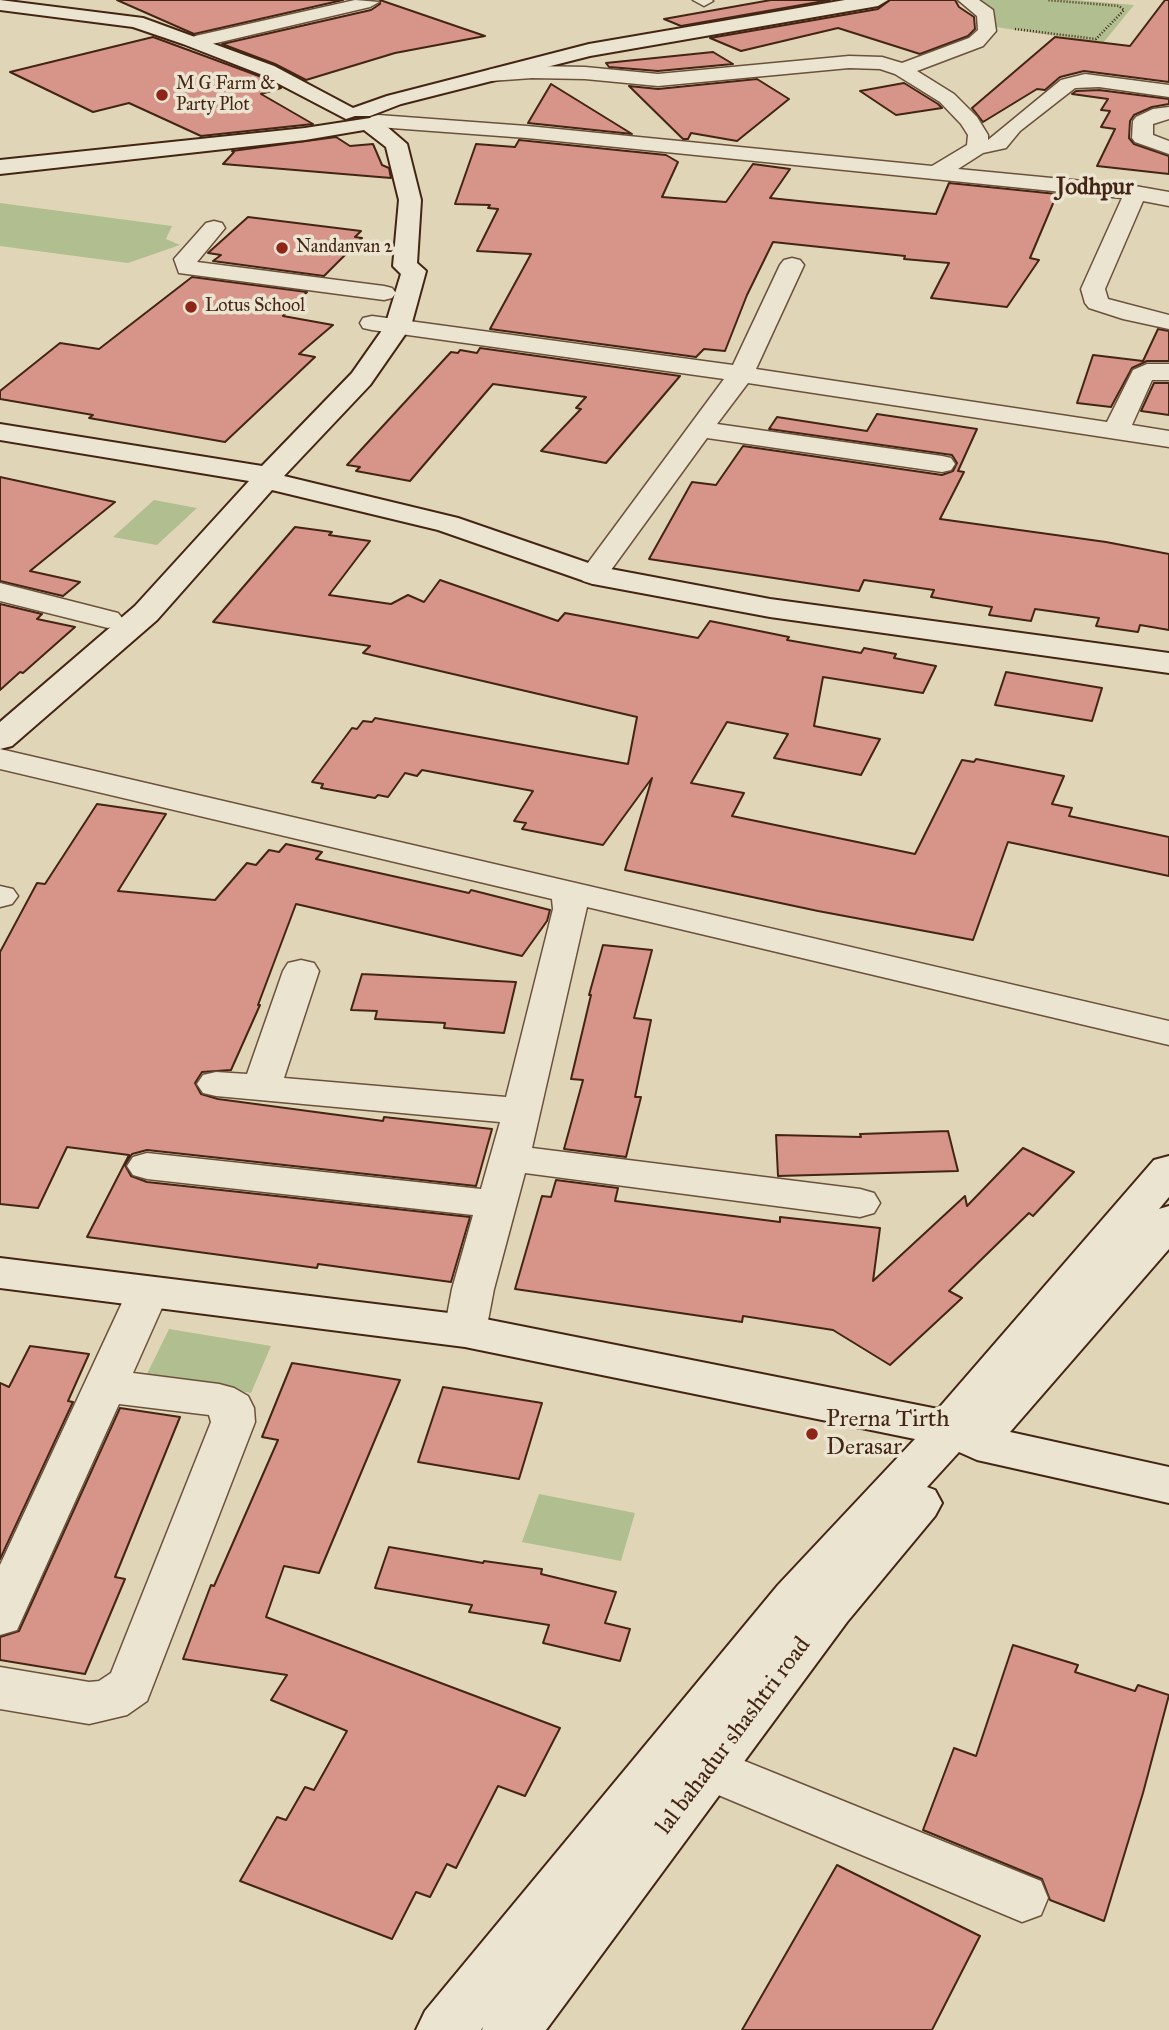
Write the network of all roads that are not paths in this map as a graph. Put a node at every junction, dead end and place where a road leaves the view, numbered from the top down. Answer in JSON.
{"nodes":[{"id":1,"x":878,"y":0,"type":"edge"},
{"id":2,"x":967,"y":0,"type":"edge"},
{"id":3,"x":0,"y":4,"type":"edge"},
{"id":4,"x":373,"y":4,"type":"edge"},
{"id":5,"x":195,"y":42,"type":"junction"},
{"id":6,"x":902,"y":70,"type":"junction"},
{"id":7,"x":491,"y":75,"type":"junction"},
{"id":8,"x":1169,"y":91,"type":"edge"},
{"id":9,"x":1169,"y":113,"type":"edge"},
{"id":10,"x":359,"y":119,"type":"junction"},
{"id":11,"x":977,"y":148,"type":"junction"},
{"id":12,"x":1169,"y":148,"type":"edge"},
{"id":13,"x":0,"y":160,"type":"edge"},
{"id":14,"x":0,"y":167,"type":"edge"},
{"id":15,"x":938,"y":172,"type":"junction"},
{"id":16,"x":1135,"y":193,"type":"junction"},
{"id":17,"x":1166,"y":194,"type":"edge"},
{"id":18,"x":214,"y":228,"type":"dead end"},
{"id":19,"x":405,"y":265,"type":"junction"},
{"id":20,"x":792,"y":265,"type":"dead end"},
{"id":21,"x":384,"y":293,"type":"junction"},
{"id":22,"x":1169,"y":322,"type":"edge"},
{"id":23,"x":385,"y":325,"type":"junction"},
{"id":24,"x":1169,"y":372,"type":"edge"},
{"id":25,"x":741,"y":374,"type":"junction"},
{"id":26,"x":699,"y":429,"type":"junction"},
{"id":27,"x":1116,"y":431,"type":"junction"},
{"id":28,"x":0,"y":432,"type":"edge"},
{"id":29,"x":1169,"y":439,"type":"edge"},
{"id":30,"x":0,"y":440,"type":"edge"},
{"id":31,"x":942,"y":464,"type":"dead end"},
{"id":32,"x":257,"y":479,"type":"junction"},
{"id":33,"x":593,"y":575,"type":"junction"},
{"id":34,"x":6,"y":600,"type":"edge"},
{"id":35,"x":108,"y":619,"type":"junction"},
{"id":36,"x":1169,"y":663,"type":"edge"},
{"id":37,"x":0,"y":712,"type":"edge"},
{"id":38,"x":0,"y":739,"type":"edge"},
{"id":39,"x":0,"y":759,"type":"edge"},
{"id":40,"x":569,"y":893,"type":"junction"},
{"id":41,"x":301,"y":971,"type":"dead end"},
{"id":42,"x":1169,"y":1033,"type":"edge"},
{"id":43,"x":216,"y":1084,"type":"dead end"},
{"id":44,"x":261,"y":1089,"type":"junction"},
{"id":45,"x":522,"y":1111,"type":"junction"},
{"id":46,"x":509,"y":1158,"type":"junction"},
{"id":47,"x":147,"y":1166,"type":"dead end"},
{"id":48,"x":1169,"y":1170,"type":"edge"},
{"id":49,"x":860,"y":1203,"type":"dead end"},
{"id":50,"x":496,"y":1204,"type":"junction"},
{"id":51,"x":1169,"y":1221,"type":"edge"},
{"id":52,"x":0,"y":1273,"type":"edge"},
{"id":53,"x":148,"y":1292,"type":"junction"},
{"id":54,"x":465,"y":1331,"type":"junction"},
{"id":55,"x":105,"y":1386,"type":"junction"},
{"id":56,"x":960,"y":1436,"type":"junction"},
{"id":57,"x":1169,"y":1485,"type":"edge"},
{"id":58,"x":0,"y":1616,"type":"edge"},
{"id":59,"x":0,"y":1688,"type":"edge"},
{"id":60,"x":710,"y":1769,"type":"junction"},
{"id":61,"x":1022,"y":1898,"type":"dead end"},
{"id":62,"x":445,"y":2030,"type":"edge"},
{"id":63,"x":511,"y":2030,"type":"edge"}],
"edges":[{"from":1,"to":7,"type":"street"},
{"from":2,"to":6,"type":"street"},
{"from":3,"to":5,"type":"street"},
{"from":4,"to":5,"type":"street"},
{"from":5,"to":10,"type":"street"},
{"from":6,"to":7,"type":"street"},
{"from":6,"to":11,"type":"street"},
{"from":7,"to":10,"type":"street"},
{"from":8,"to":11,"type":"street"},
{"from":9,"to":12,"type":"street"},
{"from":10,"to":13,"type":"street"},
{"from":10,"to":14,"type":"street"},
{"from":10,"to":15,"type":"street"},
{"from":10,"to":19,"type":"street"},
{"from":11,"to":15,"type":"street"},
{"from":15,"to":16,"type":"street"},
{"from":16,"to":17,"type":"street"},
{"from":16,"to":22,"type":"street"},
{"from":18,"to":21,"type":"street"},
{"from":19,"to":21,"type":"street"},
{"from":19,"to":23,"type":"street"},
{"from":20,"to":25,"type":"street"},
{"from":21,"to":23,"type":"street"},
{"from":23,"to":25,"type":"street"},
{"from":23,"to":32,"type":"street"},
{"from":24,"to":27,"type":"street"},
{"from":25,"to":26,"type":"street"},
{"from":25,"to":27,"type":"street"},
{"from":26,"to":31,"type":"street"},
{"from":26,"to":33,"type":"street"},
{"from":27,"to":29,"type":"street"},
{"from":28,"to":32,"type":"street"},
{"from":30,"to":32,"type":"street"},
{"from":32,"to":33,"type":"street"},
{"from":32,"to":35,"type":"street"},
{"from":32,"to":38,"type":"street"},
{"from":33,"to":36,"type":"street"},
{"from":34,"to":35,"type":"street"},
{"from":35,"to":37,"type":"street"},
{"from":39,"to":40,"type":"street"},
{"from":40,"to":42,"type":"street"},
{"from":40,"to":45,"type":"street"},
{"from":41,"to":44,"type":"street"},
{"from":43,"to":44,"type":"street"},
{"from":44,"to":45,"type":"street"},
{"from":45,"to":46,"type":"street"},
{"from":46,"to":49,"type":"street"},
{"from":46,"to":50,"type":"street"},
{"from":47,"to":50,"type":"street"},
{"from":48,"to":56,"type":"street"},
{"from":50,"to":54,"type":"street"},
{"from":51,"to":56,"type":"street","name":"lal bahadur shashtri road"},
{"from":52,"to":53,"type":"street"},
{"from":53,"to":54,"type":"street"},
{"from":53,"to":55,"type":"street"},
{"from":54,"to":56,"type":"street"},
{"from":55,"to":58,"type":"street"},
{"from":55,"to":59,"type":"street"},
{"from":56,"to":57,"type":"street"},
{"from":56,"to":60,"type":"street","name":"lal bahadur shashtri road"},
{"from":56,"to":62,"type":"street"},
{"from":60,"to":61,"type":"street"},
{"from":60,"to":63,"type":"street","name":"lal bahadur shashtri road"}]}
